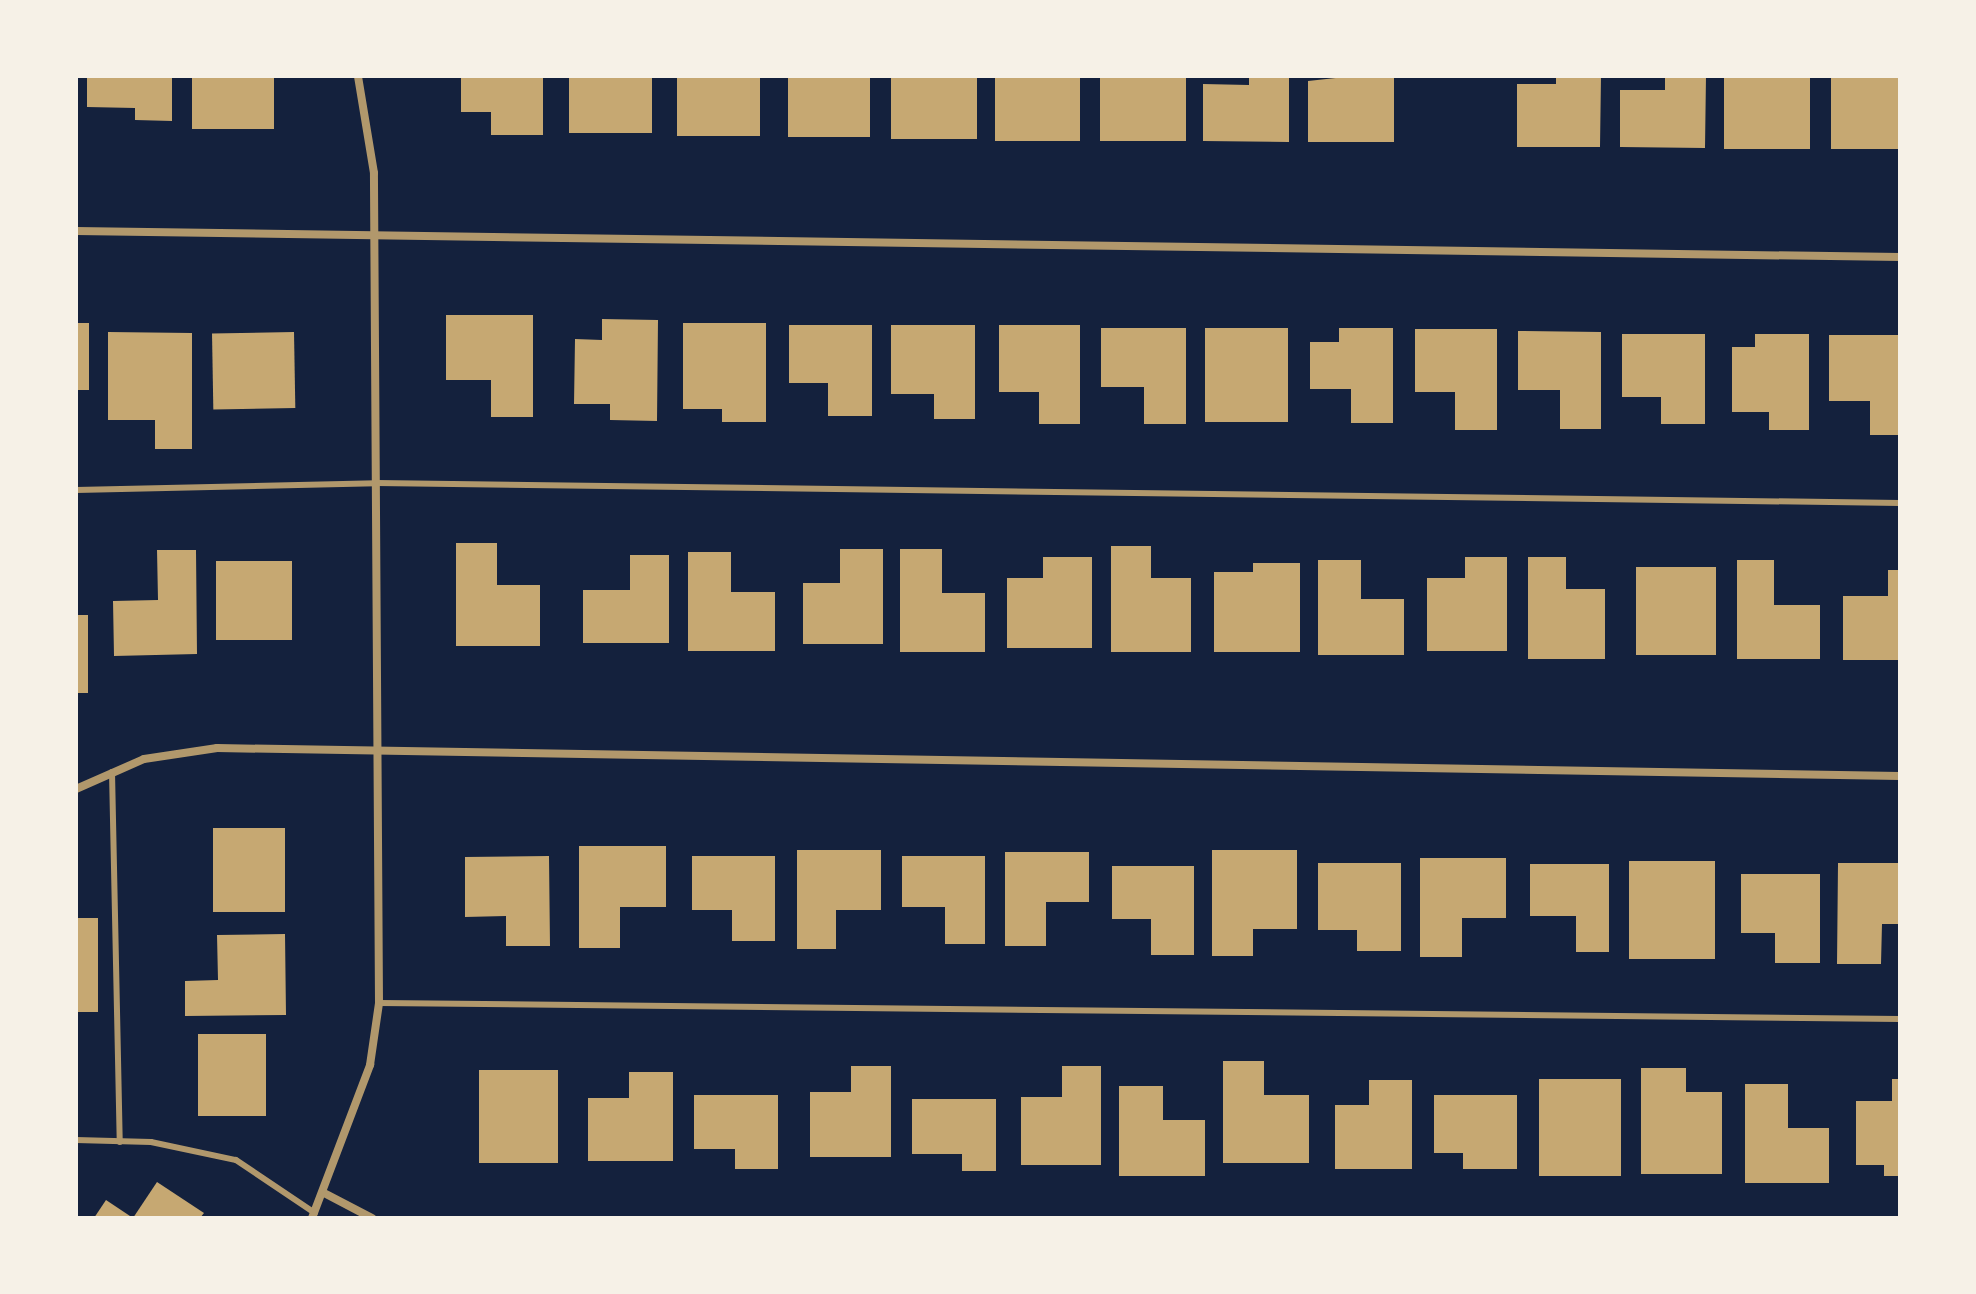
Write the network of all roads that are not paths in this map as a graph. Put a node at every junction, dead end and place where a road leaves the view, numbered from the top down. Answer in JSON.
{"nodes":[{"id":1,"x":358,"y":76,"type":"edge"},
{"id":2,"x":76,"y":231,"type":"edge"},
{"id":3,"x":374,"y":235,"type":"junction"},
{"id":4,"x":1900,"y":257,"type":"edge"},
{"id":5,"x":376,"y":483,"type":"junction"},
{"id":6,"x":76,"y":490,"type":"edge"},
{"id":7,"x":1900,"y":503,"type":"edge"},
{"id":8,"x":379,"y":748,"type":"junction"},
{"id":9,"x":112,"y":772,"type":"junction"},
{"id":10,"x":1900,"y":776,"type":"edge"},
{"id":11,"x":76,"y":789,"type":"edge"},
{"id":12,"x":379,"y":1003,"type":"junction"},
{"id":13,"x":1900,"y":1019,"type":"edge"},
{"id":14,"x":76,"y":1140,"type":"edge"},
{"id":15,"x":120,"y":1142,"type":"junction"},
{"id":16,"x":326,"y":1194,"type":"junction"},
{"id":17,"x":313,"y":1216,"type":"edge"},
{"id":18,"x":372,"y":1218,"type":"edge"}],
"edges":[{"from":1,"to":3,"type":"street"},
{"from":2,"to":3,"type":"street"},
{"from":3,"to":4,"type":"street"},
{"from":3,"to":5,"type":"street"},
{"from":5,"to":6,"type":"lane"},
{"from":5,"to":7,"type":"lane"},
{"from":5,"to":8,"type":"street"},
{"from":8,"to":9,"type":"street"},
{"from":8,"to":10,"type":"street"},
{"from":8,"to":12,"type":"street"},
{"from":9,"to":11,"type":"street"},
{"from":9,"to":15,"type":"lane"},
{"from":12,"to":13,"type":"lane"},
{"from":12,"to":16,"type":"street"},
{"from":14,"to":15,"type":"lane"},
{"from":15,"to":17,"type":"lane"},
{"from":16,"to":17,"type":"street"},
{"from":16,"to":18,"type":"street"}]}
